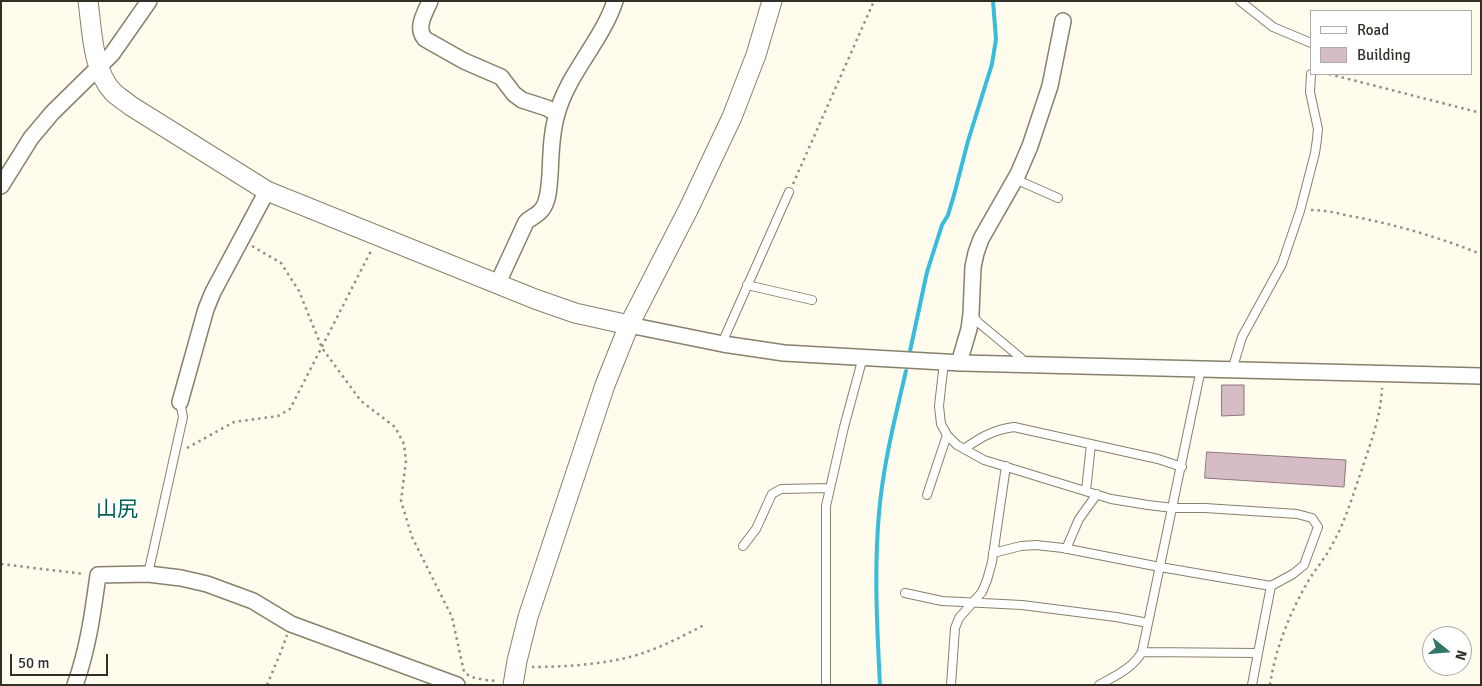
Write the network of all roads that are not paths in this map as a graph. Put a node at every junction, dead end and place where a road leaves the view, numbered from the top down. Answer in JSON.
{"nodes":[{"id":1,"x":88,"y":1,"type":"edge"},
{"id":2,"x":149,"y":1,"type":"edge"},
{"id":3,"x":430,"y":1,"type":"edge"},
{"id":4,"x":615,"y":1,"type":"edge"},
{"id":5,"x":772,"y":1,"type":"edge"},
{"id":6,"x":1240,"y":1,"type":"edge"},
{"id":7,"x":1063,"y":21,"type":"dead end"},
{"id":8,"x":1310,"y":43,"type":"edge"},
{"id":9,"x":99,"y":67,"type":"junction"},
{"id":10,"x":1311,"y":75,"type":"edge"},
{"id":11,"x":556,"y":114,"type":"junction"},
{"id":12,"x":1015,"y":179,"type":"junction"},
{"id":13,"x":1,"y":186,"type":"edge"},
{"id":14,"x":267,"y":191,"type":"junction"},
{"id":15,"x":789,"y":192,"type":"road end"},
{"id":16,"x":1058,"y":198,"type":"dead end"},
{"id":17,"x":498,"y":284,"type":"junction"},
{"id":18,"x":747,"y":285,"type":"junction"},
{"id":19,"x":812,"y":300,"type":"dead end"},
{"id":20,"x":971,"y":314,"type":"junction"},
{"id":21,"x":630,"y":326,"type":"junction"},
{"id":22,"x":722,"y":343,"type":"junction"},
{"id":23,"x":863,"y":357,"type":"junction"},
{"id":24,"x":952,"y":362,"type":"junction"},
{"id":25,"x":1025,"y":365,"type":"junction"},
{"id":26,"x":1201,"y":370,"type":"junction"},
{"id":27,"x":1232,"y":370,"type":"junction"},
{"id":28,"x":1481,"y":376,"type":"edge"},
{"id":29,"x":180,"y":402,"type":"joint"},
{"id":30,"x":947,"y":436,"type":"junction"},
{"id":31,"x":1090,"y":444,"type":"junction"},
{"id":32,"x":964,"y":449,"type":"junction"},
{"id":33,"x":1006,"y":466,"type":"junction"},
{"id":34,"x":1182,"y":467,"type":"junction"},
{"id":35,"x":829,"y":488,"type":"junction"},
{"id":36,"x":1086,"y":491,"type":"junction"},
{"id":37,"x":1097,"y":494,"type":"junction"},
{"id":38,"x":927,"y":495,"type":"dead end"},
{"id":39,"x":1173,"y":508,"type":"junction"},
{"id":40,"x":743,"y":546,"type":"dead end"},
{"id":41,"x":1066,"y":549,"type":"junction"},
{"id":42,"x":993,"y":552,"type":"junction"},
{"id":43,"x":1160,"y":567,"type":"junction"},
{"id":44,"x":148,"y":574,"type":"junction"},
{"id":45,"x":1271,"y":586,"type":"junction"},
{"id":46,"x":906,"y":593,"type":"dead end"},
{"id":47,"x":972,"y":602,"type":"junction"},
{"id":48,"x":1148,"y":623,"type":"junction"},
{"id":49,"x":1142,"y":652,"type":"junction"},
{"id":50,"x":1258,"y":653,"type":"junction"},
{"id":51,"x":514,"y":678,"type":"edge"},
{"id":52,"x":75,"y":685,"type":"edge"},
{"id":53,"x":457,"y":685,"type":"edge"},
{"id":54,"x":826,"y":685,"type":"edge"},
{"id":55,"x":951,"y":685,"type":"edge"},
{"id":56,"x":1099,"y":685,"type":"edge"},
{"id":57,"x":1252,"y":685,"type":"edge"}],
"edges":[{"from":1,"to":9,"type":"street"},
{"from":2,"to":9,"type":"street"},
{"from":3,"to":11,"type":"street"},
{"from":4,"to":11,"type":"street"},
{"from":5,"to":21,"type":"street"},
{"from":6,"to":8,"type":"lane"},
{"from":7,"to":12,"type":"street"},
{"from":9,"to":13,"type":"street"},
{"from":9,"to":14,"type":"street"},
{"from":10,"to":27,"type":"lane"},
{"from":11,"to":17,"type":"street"},
{"from":12,"to":16,"type":"lane"},
{"from":12,"to":20,"type":"street"},
{"from":14,"to":17,"type":"street"},
{"from":14,"to":29,"type":"street"},
{"from":15,"to":18,"type":"lane"},
{"from":17,"to":21,"type":"street"},
{"from":18,"to":19,"type":"lane"},
{"from":18,"to":22,"type":"lane"},
{"from":20,"to":24,"type":"street"},
{"from":20,"to":25,"type":"lane"},
{"from":21,"to":22,"type":"street"},
{"from":21,"to":51,"type":"street"},
{"from":22,"to":23,"type":"street"},
{"from":23,"to":24,"type":"street"},
{"from":23,"to":35,"type":"lane"},
{"from":24,"to":25,"type":"street"},
{"from":24,"to":30,"type":"lane"},
{"from":25,"to":26,"type":"street"},
{"from":26,"to":27,"type":"street"},
{"from":26,"to":34,"type":"lane"},
{"from":27,"to":28,"type":"street"},
{"from":29,"to":44,"type":"lane"},
{"from":30,"to":32,"type":"lane"},
{"from":30,"to":38,"type":"lane"},
{"from":31,"to":32,"type":"lane"},
{"from":31,"to":34,"type":"lane"},
{"from":31,"to":36,"type":"lane"},
{"from":32,"to":33,"type":"lane"},
{"from":33,"to":36,"type":"lane"},
{"from":33,"to":42,"type":"lane"},
{"from":34,"to":39,"type":"lane"},
{"from":35,"to":40,"type":"lane"},
{"from":35,"to":54,"type":"lane"},
{"from":36,"to":37,"type":"lane"},
{"from":37,"to":39,"type":"lane"},
{"from":37,"to":41,"type":"lane"},
{"from":39,"to":43,"type":"lane"},
{"from":39,"to":45,"type":"lane"},
{"from":41,"to":42,"type":"lane"},
{"from":41,"to":43,"type":"lane"},
{"from":42,"to":47,"type":"lane"},
{"from":43,"to":45,"type":"lane"},
{"from":43,"to":48,"type":"lane"},
{"from":44,"to":52,"type":"street"},
{"from":44,"to":53,"type":"street"},
{"from":45,"to":50,"type":"lane"},
{"from":46,"to":47,"type":"lane"},
{"from":47,"to":48,"type":"lane"},
{"from":47,"to":55,"type":"lane"},
{"from":48,"to":49,"type":"lane"},
{"from":49,"to":50,"type":"lane"},
{"from":49,"to":56,"type":"lane"},
{"from":50,"to":57,"type":"lane"}]}
